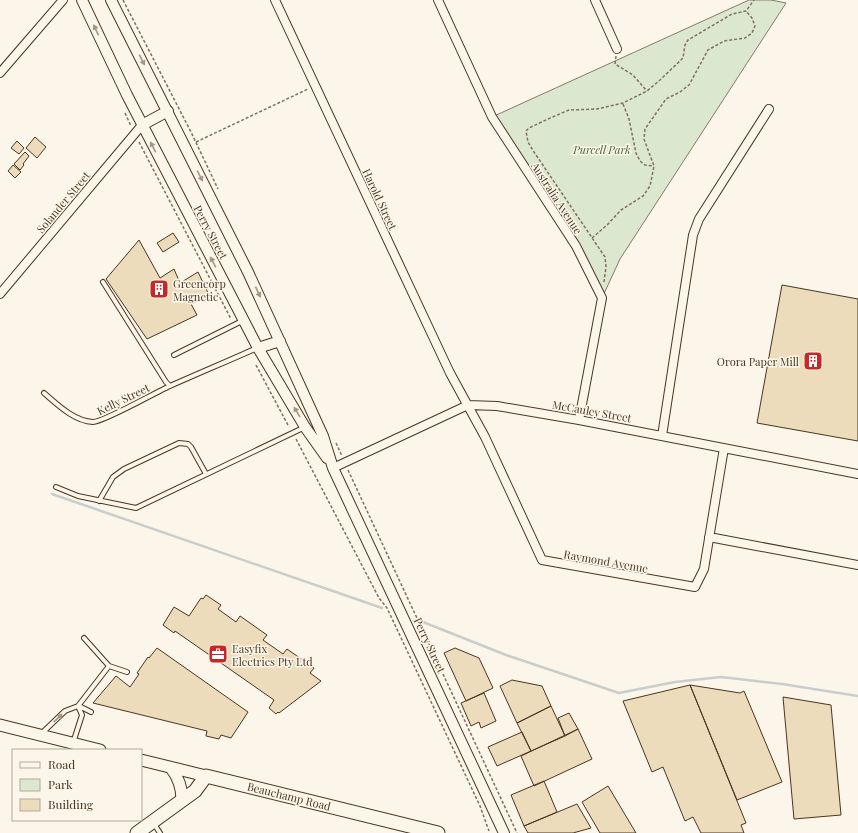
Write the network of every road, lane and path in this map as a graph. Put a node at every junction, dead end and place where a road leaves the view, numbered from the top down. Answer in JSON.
{"nodes":[{"id":1,"x":63,"y":0,"type":"edge"},
{"id":2,"x":82,"y":0,"type":"edge"},
{"id":3,"x":111,"y":0,"type":"edge"},
{"id":4,"x":123,"y":0,"type":"edge"},
{"id":5,"x":275,"y":0,"type":"edge"},
{"id":6,"x":438,"y":0,"type":"edge"},
{"id":7,"x":595,"y":0,"type":"edge"},
{"id":8,"x":754,"y":0,"type":"edge"},
{"id":9,"x":746,"y":11,"type":"junction"},
{"id":10,"x":617,"y":49,"type":"joint"},
{"id":11,"x":0,"y":73,"type":"edge"},
{"id":12,"x":315,"y":86,"type":"junction"},
{"id":13,"x":647,"y":91,"type":"junction"},
{"id":14,"x":623,"y":104,"type":"junction"},
{"id":15,"x":123,"y":109,"type":"dead end"},
{"id":16,"x":769,"y":109,"type":"dead end"},
{"id":17,"x":168,"y":111,"type":"junction"},
{"id":18,"x":142,"y":125,"type":"junction"},
{"id":19,"x":135,"y":134,"type":"junction"},
{"id":20,"x":196,"y":142,"type":"junction"},
{"id":21,"x":654,"y":166,"type":"junction"},
{"id":22,"x":219,"y":192,"type":"dead end"},
{"id":23,"x":592,"y":238,"type":"junction"},
{"id":24,"x":103,"y":282,"type":"dead end"},
{"id":25,"x":0,"y":294,"type":"edge"},
{"id":26,"x":602,"y":298,"type":"junction"},
{"id":27,"x":244,"y":320,"type":"junction"},
{"id":28,"x":234,"y":325,"type":"junction"},
{"id":29,"x":280,"y":341,"type":"junction"},
{"id":30,"x":254,"y":350,"type":"junction"},
{"id":31,"x":174,"y":355,"type":"dead end"},
{"id":32,"x":170,"y":386,"type":"junction"},
{"id":33,"x":44,"y":393,"type":"dead end"},
{"id":34,"x":468,"y":405,"type":"junction"},
{"id":35,"x":579,"y":420,"type":"junction"},
{"id":36,"x":305,"y":427,"type":"junction"},
{"id":37,"x":293,"y":433,"type":"junction"},
{"id":38,"x":662,"y":436,"type":"junction"},
{"id":39,"x":335,"y":441,"type":"dead end"},
{"id":40,"x":724,"y":448,"type":"junction"},
{"id":41,"x":345,"y":463,"type":"junction"},
{"id":42,"x":333,"y":468,"type":"junction"},
{"id":43,"x":206,"y":474,"type":"junction"},
{"id":44,"x":858,"y":474,"type":"edge"},
{"id":45,"x":56,"y":487,"type":"dead end"},
{"id":46,"x":100,"y":501,"type":"junction"},
{"id":47,"x":709,"y":537,"type":"junction"},
{"id":48,"x":858,"y":564,"type":"edge"},
{"id":49,"x":84,"y":638,"type":"dead end"},
{"id":50,"x":109,"y":666,"type":"junction"},
{"id":51,"x":127,"y":672,"type":"dead end"},
{"id":52,"x":78,"y":706,"type":"junction"},
{"id":53,"x":91,"y":712,"type":"dead end"},
{"id":54,"x":0,"y":725,"type":"edge"},
{"id":55,"x":40,"y":735,"type":"junction"},
{"id":56,"x":73,"y":743,"type":"junction"},
{"id":57,"x":96,"y":749,"type":"edge"},
{"id":58,"x":142,"y":760,"type":"edge"},
{"id":59,"x":171,"y":768,"type":"junction"},
{"id":60,"x":206,"y":776,"type":"junction"},
{"id":61,"x":182,"y":800,"type":"junction"},
{"id":62,"x":153,"y":822,"type":"junction"},
{"id":63,"x":489,"y":831,"type":"dead end"},
{"id":64,"x":137,"y":833,"type":"edge"},
{"id":65,"x":160,"y":833,"type":"edge"},
{"id":66,"x":438,"y":833,"type":"edge"},
{"id":67,"x":504,"y":833,"type":"edge"},
{"id":68,"x":517,"y":833,"type":"edge"}],
"edges":[{"from":1,"to":11,"type":"street"},
{"from":18,"to":2,"type":"street","name":"Perry Street","one_way":true},
{"from":3,"to":17,"type":"street","name":"Perry Street","one_way":true},
{"from":4,"to":20,"type":"path"},
{"from":5,"to":12,"type":"street","name":"Harold Street"},
{"from":6,"to":26,"type":"street","name":"Australia Avenue"},
{"from":7,"to":10,"type":"street"},
{"from":8,"to":9,"type":"path"},
{"from":9,"to":13,"type":"path"},
{"from":9,"to":21,"type":"path"},
{"from":10,"to":13,"type":"path"},
{"from":12,"to":20,"type":"path"},
{"from":12,"to":34,"type":"street","name":"Harold Street"},
{"from":13,"to":14,"type":"path"},
{"from":14,"to":21,"type":"path"},
{"from":14,"to":23,"type":"path"},
{"from":15,"to":19,"type":"path"},
{"from":16,"to":38,"type":"street"},
{"from":17,"to":18,"type":"street"},
{"from":17,"to":29,"type":"street","name":"Perry Street","one_way":true},
{"from":18,"to":19,"type":"street","name":"Solander Street"},
{"from":27,"to":18,"type":"street","name":"Perry Street","one_way":true},
{"from":19,"to":25,"type":"street","name":"Solander Street"},
{"from":19,"to":28,"type":"path"},
{"from":20,"to":22,"type":"path"},
{"from":21,"to":23,"type":"path"},
{"from":23,"to":26,"type":"path"},
{"from":24,"to":32,"type":"lane"},
{"from":26,"to":35,"type":"street"},
{"from":27,"to":28,"type":"lane"},
{"from":27,"to":30,"type":"street","name":"Perry Street"},
{"from":28,"to":31,"type":"lane"},
{"from":29,"to":30,"type":"street"},
{"from":29,"to":42,"type":"street","name":"Perry Street"},
{"from":30,"to":32,"type":"lane","name":"Kelly Street"},
{"from":36,"to":30,"type":"street","name":"Perry Street","one_way":true},
{"from":30,"to":37,"type":"path"},
{"from":32,"to":33,"type":"lane","name":"Kelly Street"},
{"from":34,"to":35,"type":"street","name":"McCauley Street"},
{"from":34,"to":41,"type":"street","name":"McCauley Street"},
{"from":34,"to":47,"type":"street","name":"Raymond Avenue"},
{"from":35,"to":38,"type":"street","name":"McCauley Street"},
{"from":36,"to":37,"type":"lane"},
{"from":36,"to":42,"type":"street","name":"Perry Street"},
{"from":37,"to":43,"type":"lane"},
{"from":37,"to":63,"type":"path"},
{"from":38,"to":40,"type":"street","name":"McCauley Street"},
{"from":39,"to":41,"type":"path"},
{"from":40,"to":44,"type":"street","name":"McCauley Street"},
{"from":40,"to":47,"type":"street","name":"Raymond Avenue"},
{"from":41,"to":42,"type":"street","name":"McCauley Street"},
{"from":41,"to":68,"type":"path"},
{"from":42,"to":67,"type":"street","name":"Perry Street"},
{"from":43,"to":46,"type":"lane"},
{"from":43,"to":46,"type":"lane"},
{"from":45,"to":46,"type":"lane"},
{"from":47,"to":48,"type":"street"},
{"from":49,"to":50,"type":"lane"},
{"from":50,"to":51,"type":"lane"},
{"from":50,"to":52,"type":"lane"},
{"from":52,"to":53,"type":"lane"},
{"from":55,"to":52,"type":"lane","one_way":true},
{"from":52,"to":56,"type":"lane"},
{"from":54,"to":55,"type":"main road"},
{"from":55,"to":56,"type":"main road"},
{"from":56,"to":57,"type":"main road"},
{"from":58,"to":59,"type":"main road","name":"Beauchamp Road"},
{"from":59,"to":60,"type":"main road","name":"Beauchamp Road"},
{"from":59,"to":61,"type":"main road"},
{"from":60,"to":61,"type":"main road"},
{"from":60,"to":66,"type":"main road","name":"Beauchamp Road"},
{"from":61,"to":62,"type":"main road"},
{"from":62,"to":64,"type":"main road"},
{"from":62,"to":65,"type":"lane"}]}
